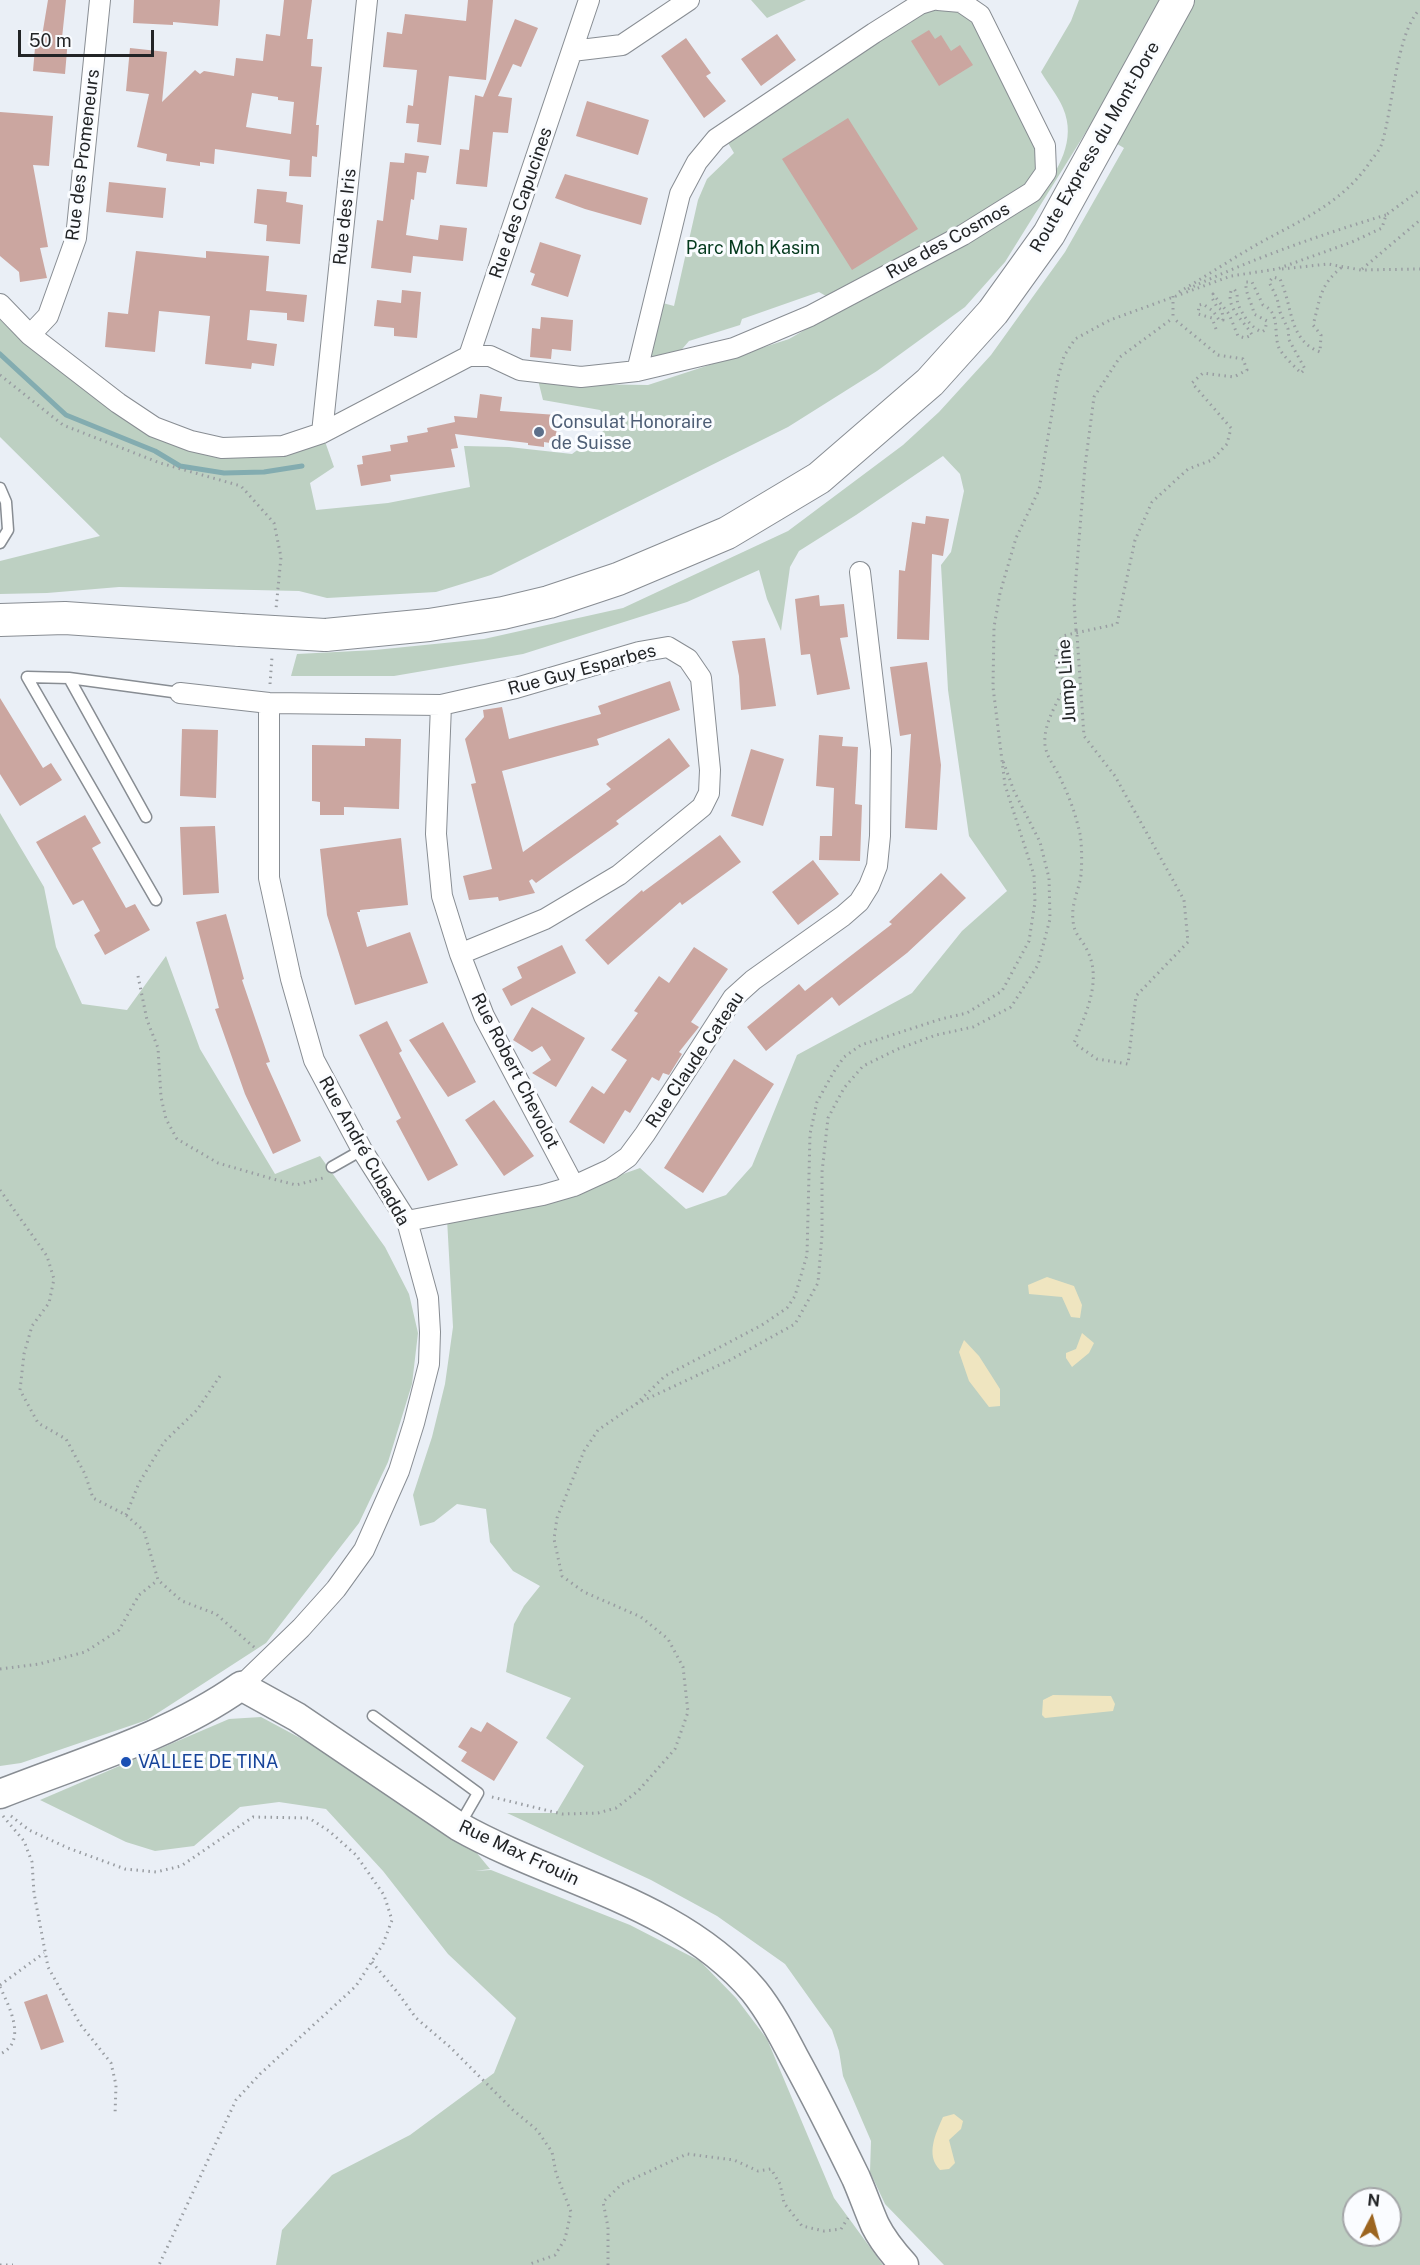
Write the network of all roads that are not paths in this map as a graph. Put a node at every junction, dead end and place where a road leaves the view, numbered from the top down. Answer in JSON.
{"nodes":[{"id":1,"x":100,"y":0,"type":"edge"},
{"id":2,"x":367,"y":0,"type":"edge"},
{"id":3,"x":589,"y":0,"type":"edge"},
{"id":4,"x":689,"y":0,"type":"edge"},
{"id":5,"x":933,"y":0,"type":"edge"},
{"id":6,"x":938,"y":0,"type":"edge"},
{"id":7,"x":1178,"y":0,"type":"edge"},
{"id":8,"x":572,"y":51,"type":"junction"},
{"id":9,"x":0,"y":304,"type":"edge"},
{"id":10,"x":30,"y":335,"type":"junction"},
{"id":11,"x":469,"y":356,"type":"junction"},
{"id":12,"x":637,"y":371,"type":"junction"},
{"id":13,"x":322,"y":434,"type":"junction"},
{"id":14,"x":0,"y":488,"type":"edge"},
{"id":15,"x":0,"y":543,"type":"edge"},
{"id":16,"x":860,"y":572,"type":"dead end"},
{"id":17,"x":0,"y":620,"type":"edge"},
{"id":18,"x":69,"y":678,"type":"junction"},
{"id":19,"x":180,"y":693,"type":"joint"},
{"id":20,"x":269,"y":703,"type":"junction"},
{"id":21,"x":441,"y":705,"type":"junction"},
{"id":22,"x":146,"y":817,"type":"dead end"},
{"id":23,"x":156,"y":900,"type":"dead end"},
{"id":24,"x":460,"y":954,"type":"junction"},
{"id":25,"x":362,"y":1150,"type":"junction"},
{"id":26,"x":332,"y":1167,"type":"road end"},
{"id":27,"x":574,"y":1186,"type":"junction"},
{"id":28,"x":407,"y":1221,"type":"junction"},
{"id":29,"x":241,"y":1686,"type":"junction"},
{"id":30,"x":373,"y":1716,"type":"dead end"},
{"id":31,"x":4,"y":1803,"type":"edge"},
{"id":32,"x":458,"y":1826,"type":"junction"},
{"id":33,"x":904,"y":2265,"type":"edge"}],
"edges":[{"from":1,"to":10,"type":"street","name":"Rue des Promeneurs"},
{"from":2,"to":13,"type":"street","name":"Rue des Iris"},
{"from":3,"to":8,"type":"street","name":"Rue des Capucines"},
{"from":4,"to":8,"type":"street"},
{"from":5,"to":12,"type":"street"},
{"from":6,"to":12,"type":"street","name":"Rue des Cosmos"},
{"from":7,"to":17,"type":"main road","name":"Route Express du Mont-Dore","bridge":true},
{"from":8,"to":11,"type":"street","name":"Rue des Capucines"},
{"from":9,"to":10,"type":"street"},
{"from":10,"to":13,"type":"street"},
{"from":11,"to":12,"type":"street","name":"Rue des Cosmos"},
{"from":11,"to":13,"type":"street"},
{"from":14,"to":15,"type":"lane"},
{"from":16,"to":27,"type":"street","name":"Rue Claude Cateau"},
{"from":18,"to":19,"type":"lane"},
{"from":18,"to":22,"type":"lane"},
{"from":18,"to":23,"type":"lane"},
{"from":19,"to":20,"type":"street","name":"Rue Guy Esparbes"},
{"from":20,"to":21,"type":"street","name":"Rue Guy Esparbes"},
{"from":20,"to":25,"type":"street","name":"Rue André Cubadda"},
{"from":21,"to":24,"type":"street","name":"Rue Robert Chevolot"},
{"from":21,"to":24,"type":"street","name":"Rue Guy Esparbes"},
{"from":24,"to":27,"type":"street","name":"Rue Robert Chevolot"},
{"from":25,"to":26,"type":"lane"},
{"from":25,"to":28,"type":"street","name":"Rue André Cubadda"},
{"from":27,"to":28,"type":"street","name":"Rue Claude Cateau"},
{"from":28,"to":29,"type":"street","name":"Rue André Cubadda"},
{"from":29,"to":31,"type":"street"},
{"from":29,"to":32,"type":"street","name":"Rue Max Frouin"},
{"from":30,"to":32,"type":"lane"},
{"from":32,"to":33,"type":"street","name":"Rue Max Frouin"}]}
